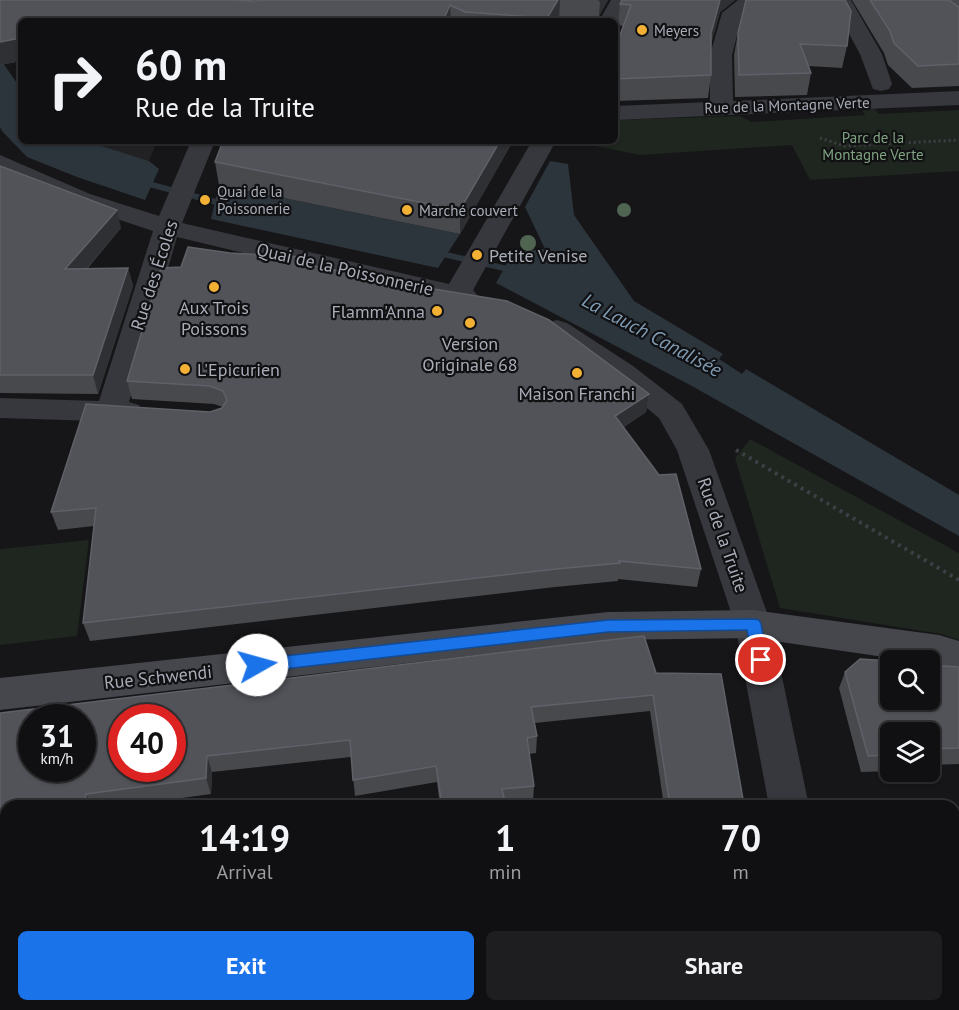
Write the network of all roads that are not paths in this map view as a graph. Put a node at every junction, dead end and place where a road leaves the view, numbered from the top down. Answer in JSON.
{"nodes":[{"id":1,"x":621,"y":0,"type":"edge"},
{"id":2,"x":752,"y":0,"type":"edge"},
{"id":3,"x":841,"y":0,"type":"edge"},
{"id":4,"x":611,"y":18,"type":"edge"},
{"id":5,"x":883,"y":93,"type":"junction"},
{"id":6,"x":959,"y":98,"type":"edge"},
{"id":7,"x":722,"y":108,"type":"junction"},
{"id":8,"x":618,"y":112,"type":"edge"},
{"id":9,"x":201,"y":144,"type":"edge"},
{"id":10,"x":542,"y":144,"type":"edge"},
{"id":11,"x":0,"y":162,"type":"edge"},
{"id":12,"x":170,"y":221,"type":"junction"},
{"id":13,"x":460,"y":288,"type":"junction"},
{"id":14,"x":494,"y":302,"type":"edge"},
{"id":15,"x":531,"y":316,"type":"edge"},
{"id":16,"x":0,"y":408,"type":"edge"},
{"id":17,"x":111,"y":410,"type":"junction"},
{"id":18,"x":157,"y":413,"type":"edge"},
{"id":19,"x":753,"y":624,"type":"junction"},
{"id":20,"x":959,"y":656,"type":"edge"},
{"id":21,"x":0,"y":694,"type":"edge"},
{"id":22,"x":788,"y":800,"type":"edge"}],
"edges":[{"from":1,"to":4,"type":"street"},
{"from":2,"to":7,"type":"street"},
{"from":3,"to":5,"type":"street"},
{"from":5,"to":6,"type":"street","name":"Rue de la Montagne Verte"},
{"from":5,"to":7,"type":"street","name":"Rue de la Montagne Verte"},
{"from":7,"to":8,"type":"street","name":"Rue de la Montagne Verte"},
{"from":9,"to":12,"type":"street","name":"Rue des Écoles"},
{"from":10,"to":13,"type":"street"},
{"from":11,"to":12,"type":"street","name":"Quai de la Poissonnerie"},
{"from":12,"to":13,"type":"street","name":"Quai de la Poissonnerie"},
{"from":12,"to":17,"type":"street","name":"Rue des Écoles"},
{"from":13,"to":14,"type":"street","name":"Quai de la Poissonnerie"},
{"from":15,"to":19,"type":"street","name":"Rue de la Truite"},
{"from":16,"to":17,"type":"street"},
{"from":17,"to":18,"type":"street"},
{"from":19,"to":20,"type":"street","name":"Rue Schwendi"},
{"from":19,"to":21,"type":"street","name":"Rue Schwendi"},
{"from":19,"to":22,"type":"street","name":"Rue de la Truite"}]}
